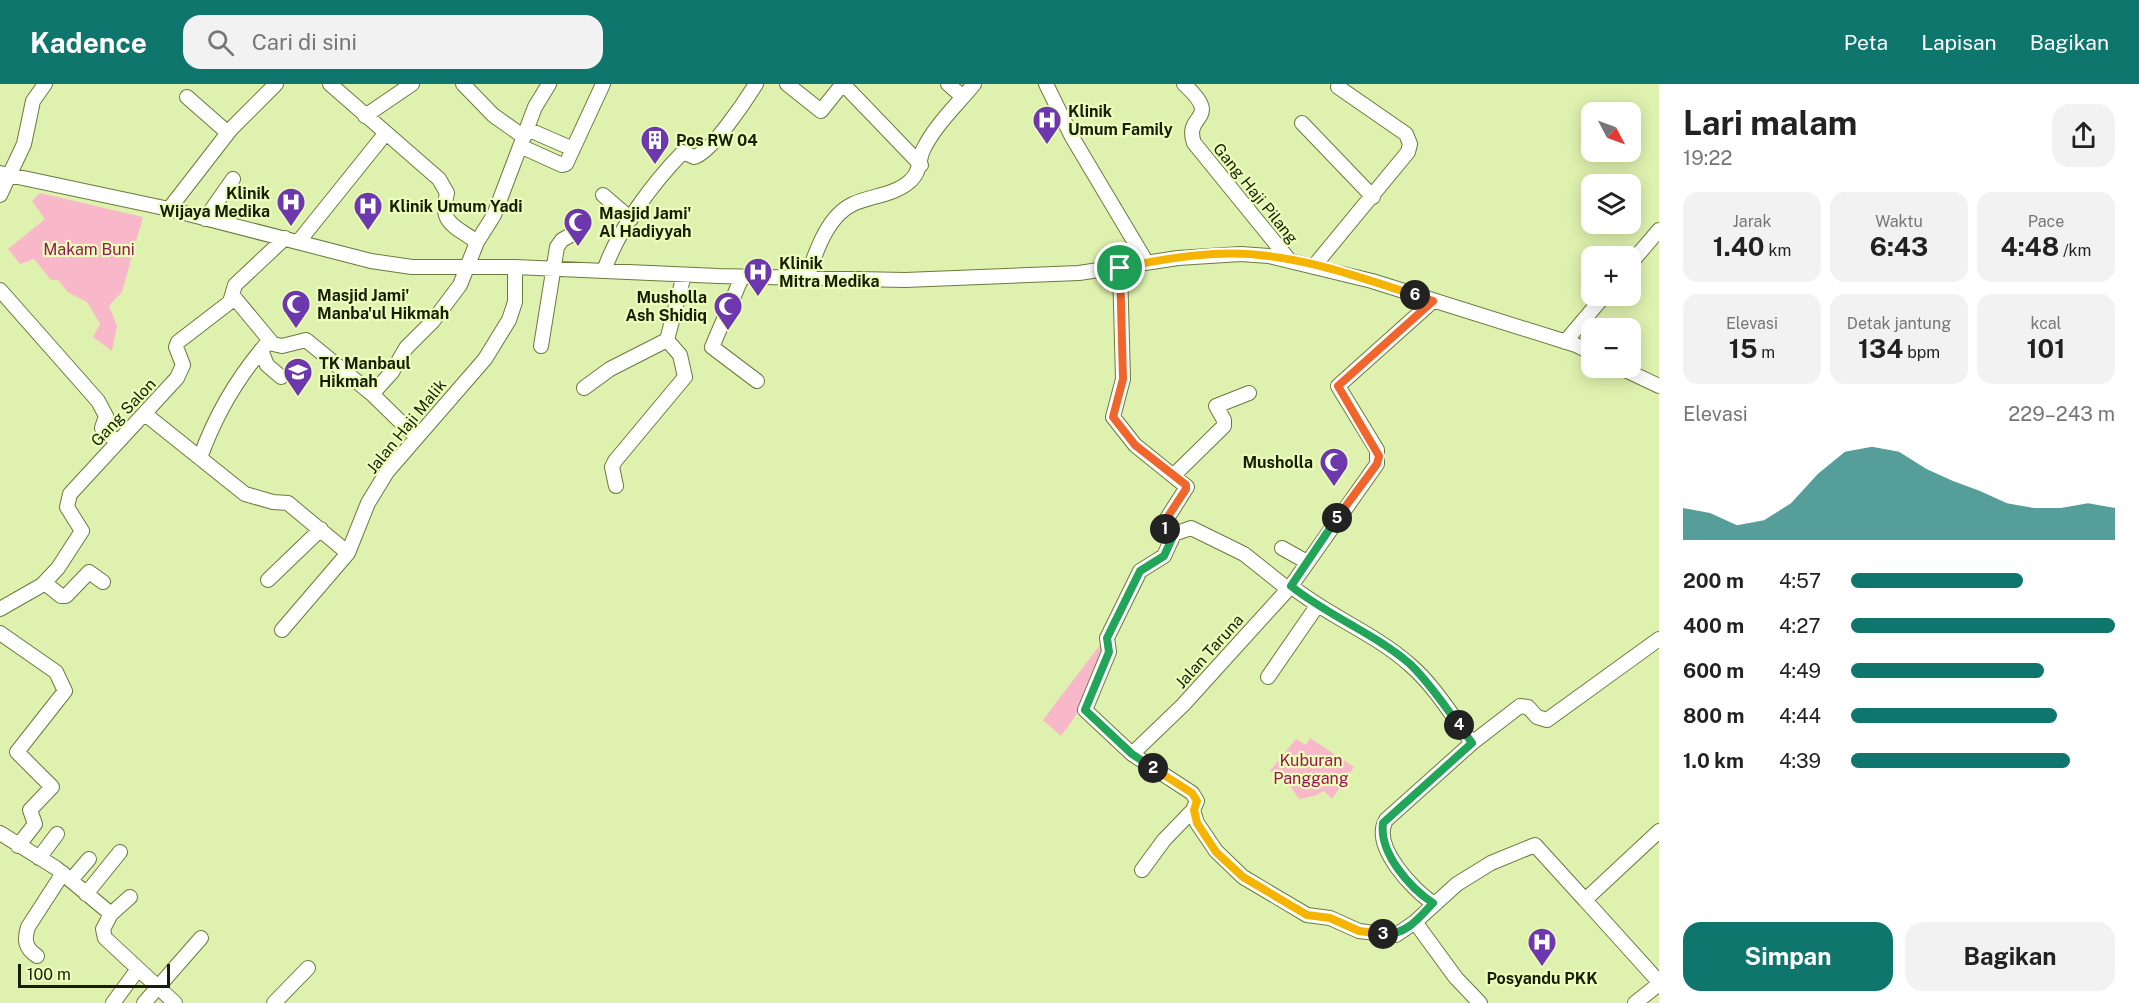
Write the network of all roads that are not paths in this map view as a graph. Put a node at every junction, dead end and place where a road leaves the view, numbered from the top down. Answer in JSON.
{"nodes":[{"id":1,"x":276,"y":84,"type":"edge"},
{"id":2,"x":330,"y":84,"type":"edge"},
{"id":3,"x":412,"y":84,"type":"edge"},
{"id":4,"x":463,"y":84,"type":"edge"},
{"id":5,"x":549,"y":84,"type":"edge"},
{"id":6,"x":603,"y":84,"type":"edge"},
{"id":7,"x":756,"y":84,"type":"edge"},
{"id":8,"x":787,"y":84,"type":"edge"},
{"id":9,"x":948,"y":84,"type":"edge"},
{"id":10,"x":974,"y":84,"type":"edge"},
{"id":11,"x":1046,"y":84,"type":"edge"},
{"id":12,"x":1184,"y":84,"type":"edge"},
{"id":13,"x":38,"y":86,"type":"edge"},
{"id":14,"x":1338,"y":87,"type":"dead end"},
{"id":15,"x":347,"y":89,"type":"edge"},
{"id":16,"x":187,"y":97,"type":"dead end"},
{"id":17,"x":963,"y":97,"type":"junction"},
{"id":18,"x":365,"y":116,"type":"junction"},
{"id":19,"x":1302,"y":123,"type":"dead end"},
{"id":20,"x":228,"y":133,"type":"junction"},
{"id":21,"x":385,"y":134,"type":"junction"},
{"id":22,"x":524,"y":137,"type":"junction"},
{"id":23,"x":921,"y":165,"type":"junction"},
{"id":24,"x":5,"y":174,"type":"edge"},
{"id":25,"x":233,"y":179,"type":"dead end"},
{"id":26,"x":0,"y":195,"type":"edge"},
{"id":27,"x":603,"y":195,"type":"dead end"},
{"id":28,"x":1373,"y":197,"type":"junction"},
{"id":29,"x":170,"y":209,"type":"junction"},
{"id":30,"x":205,"y":219,"type":"junction"},
{"id":31,"x":631,"y":219,"type":"junction"},
{"id":32,"x":1659,"y":230,"type":"edge"},
{"id":33,"x":578,"y":231,"type":"dead end"},
{"id":34,"x":285,"y":238,"type":"junction"},
{"id":35,"x":299,"y":241,"type":"junction"},
{"id":36,"x":477,"y":242,"type":"junction"},
{"id":37,"x":1641,"y":251,"type":"edge"},
{"id":38,"x":1290,"y":261,"type":"junction"},
{"id":39,"x":1147,"y":262,"type":"junction"},
{"id":40,"x":1314,"y":266,"type":"junction"},
{"id":41,"x":515,"y":267,"type":"junction"},
{"id":42,"x":467,"y":268,"type":"junction"},
{"id":43,"x":1120,"y":268,"type":"junction"},
{"id":44,"x":553,"y":269,"type":"junction"},
{"id":45,"x":604,"y":271,"type":"junction"},
{"id":46,"x":684,"y":275,"type":"junction"},
{"id":47,"x":742,"y":277,"type":"junction"},
{"id":48,"x":807,"y":277,"type":"junction"},
{"id":49,"x":1372,"y":281,"type":"junction"},
{"id":50,"x":0,"y":290,"type":"edge"},
{"id":51,"x":1361,"y":292,"type":"dead end"},
{"id":52,"x":233,"y":296,"type":"junction"},
{"id":53,"x":1433,"y":301,"type":"junction"},
{"id":54,"x":1596,"y":306,"type":"edge"},
{"id":55,"x":667,"y":340,"type":"junction"},
{"id":56,"x":1566,"y":342,"type":"junction"},
{"id":57,"x":265,"y":346,"type":"junction"},
{"id":58,"x":541,"y":346,"type":"dead end"},
{"id":59,"x":1581,"y":348,"type":"edge"},
{"id":60,"x":281,"y":377,"type":"dead end"},
{"id":61,"x":1641,"y":377,"type":"edge"},
{"id":62,"x":757,"y":381,"type":"dead end"},
{"id":63,"x":1659,"y":386,"type":"edge"},
{"id":64,"x":584,"y":388,"type":"dead end"},
{"id":65,"x":1249,"y":393,"type":"dead end"},
{"id":66,"x":372,"y":394,"type":"junction"},
{"id":67,"x":146,"y":414,"type":"junction"},
{"id":68,"x":415,"y":436,"type":"junction"},
{"id":69,"x":117,"y":442,"type":"junction"},
{"id":70,"x":200,"y":458,"type":"junction"},
{"id":71,"x":1174,"y":475,"type":"junction"},
{"id":72,"x":616,"y":486,"type":"dead end"},
{"id":73,"x":321,"y":529,"type":"junction"},
{"id":74,"x":1174,"y":534,"type":"junction"},
{"id":75,"x":1282,"y":548,"type":"dead end"},
{"id":76,"x":348,"y":553,"type":"junction"},
{"id":77,"x":1307,"y":562,"type":"junction"},
{"id":78,"x":268,"y":580,"type":"dead end"},
{"id":79,"x":103,"y":582,"type":"dead end"},
{"id":80,"x":45,"y":583,"type":"junction"},
{"id":81,"x":1290,"y":587,"type":"junction"},
{"id":82,"x":1317,"y":606,"type":"junction"},
{"id":83,"x":0,"y":609,"type":"edge"},
{"id":84,"x":282,"y":630,"type":"dead end"},
{"id":85,"x":0,"y":633,"type":"edge"},
{"id":86,"x":1659,"y":639,"type":"edge"},
{"id":87,"x":1268,"y":677,"type":"dead end"},
{"id":88,"x":1472,"y":743,"type":"junction"},
{"id":89,"x":1132,"y":754,"type":"junction"},
{"id":90,"x":1194,"y":810,"type":"junction"},
{"id":91,"x":1659,"y":831,"type":"edge"},
{"id":92,"x":0,"y":833,"type":"edge"},
{"id":93,"x":57,"y":834,"type":"dead end"},
{"id":94,"x":18,"y":846,"type":"junction"},
{"id":95,"x":120,"y":852,"type":"dead end"},
{"id":96,"x":39,"y":858,"type":"junction"},
{"id":97,"x":89,"y":859,"type":"dead end"},
{"id":98,"x":1142,"y":870,"type":"dead end"},
{"id":99,"x":67,"y":877,"type":"junction"},
{"id":100,"x":86,"y":894,"type":"junction"},
{"id":101,"x":130,"y":897,"type":"dead end"},
{"id":102,"x":1582,"y":898,"type":"junction"},
{"id":103,"x":1433,"y":903,"type":"junction"},
{"id":104,"x":111,"y":914,"type":"junction"},
{"id":105,"x":1415,"y":922,"type":"junction"},
{"id":106,"x":201,"y":938,"type":"dead end"},
{"id":107,"x":38,"y":956,"type":"dead end"},
{"id":108,"x":308,"y":968,"type":"dead end"},
{"id":109,"x":138,"y":969,"type":"junction"},
{"id":110,"x":1659,"y":983,"type":"edge"},
{"id":111,"x":158,"y":988,"type":"junction"},
{"id":112,"x":113,"y":1003,"type":"edge"},
{"id":113,"x":144,"y":1003,"type":"edge"},
{"id":114,"x":175,"y":1003,"type":"edge"},
{"id":115,"x":274,"y":1003,"type":"edge"},
{"id":116,"x":1480,"y":1003,"type":"edge"},
{"id":117,"x":1635,"y":1003,"type":"edge"}],
"edges":[{"from":1,"to":20,"type":"street"},
{"from":2,"to":15,"type":"street"},
{"from":3,"to":18,"type":"street"},
{"from":4,"to":22,"type":"street"},
{"from":5,"to":22,"type":"street"},
{"from":6,"to":22,"type":"street"},
{"from":7,"to":31,"type":"street"},
{"from":8,"to":23,"type":"street"},
{"from":9,"to":17,"type":"street"},
{"from":10,"to":17,"type":"street"},
{"from":11,"to":39,"type":"street"},
{"from":12,"to":38,"type":"street","name":"Gang Haji Pilang"},
{"from":13,"to":24,"type":"street"},
{"from":14,"to":28,"type":"street"},
{"from":15,"to":18,"type":"street"},
{"from":16,"to":20,"type":"street"},
{"from":17,"to":23,"type":"street"},
{"from":18,"to":21,"type":"street"},
{"from":19,"to":28,"type":"street"},
{"from":20,"to":29,"type":"street"},
{"from":21,"to":35,"type":"street"},
{"from":21,"to":36,"type":"street"},
{"from":22,"to":36,"type":"street"},
{"from":23,"to":48,"type":"street"},
{"from":24,"to":26,"type":"street"},
{"from":24,"to":29,"type":"street"},
{"from":25,"to":30,"type":"street"},
{"from":27,"to":31,"type":"street"},
{"from":28,"to":40,"type":"street"},
{"from":29,"to":30,"type":"street"},
{"from":30,"to":34,"type":"street"},
{"from":31,"to":45,"type":"street"},
{"from":32,"to":37,"type":"street"},
{"from":33,"to":44,"type":"street"},
{"from":34,"to":35,"type":"street"},
{"from":34,"to":52,"type":"street","name":"Gang Salon"},
{"from":35,"to":42,"type":"street"},
{"from":36,"to":42,"type":"street"},
{"from":38,"to":39,"type":"street"},
{"from":38,"to":40,"type":"street"},
{"from":39,"to":43,"type":"street"},
{"from":40,"to":49,"type":"street"},
{"from":41,"to":42,"type":"street"},
{"from":41,"to":44,"type":"street"},
{"from":41,"to":68,"type":"street","name":"Jalan Haji Malik"},
{"from":42,"to":66,"type":"street"},
{"from":43,"to":48,"type":"street"},
{"from":43,"to":71,"type":"street"},
{"from":44,"to":45,"type":"street"},
{"from":44,"to":58,"type":"street"},
{"from":45,"to":46,"type":"street"},
{"from":46,"to":47,"type":"street"},
{"from":46,"to":55,"type":"street"},
{"from":47,"to":48,"type":"street"},
{"from":47,"to":62,"type":"street"},
{"from":49,"to":51,"type":"street"},
{"from":49,"to":53,"type":"street"},
{"from":50,"to":69,"type":"street"},
{"from":52,"to":57,"type":"street"},
{"from":52,"to":67,"type":"street","name":"Gang Salon"},
{"from":53,"to":56,"type":"street"},
{"from":53,"to":77,"type":"street","name":"Jalan Taruna"},
{"from":54,"to":56,"type":"street"},
{"from":55,"to":64,"type":"street"},
{"from":55,"to":72,"type":"street"},
{"from":56,"to":59,"type":"street"},
{"from":57,"to":60,"type":"street"},
{"from":57,"to":66,"type":"street"},
{"from":57,"to":70,"type":"street"},
{"from":61,"to":63,"type":"street"},
{"from":65,"to":71,"type":"street"},
{"from":66,"to":68,"type":"street"},
{"from":67,"to":69,"type":"street","name":"Gang Salon"},
{"from":67,"to":70,"type":"street"},
{"from":68,"to":76,"type":"street","name":"Jalan Haji Malik"},
{"from":69,"to":80,"type":"street","name":"Gang Salon"},
{"from":70,"to":73,"type":"street"},
{"from":71,"to":74,"type":"street"},
{"from":73,"to":76,"type":"street"},
{"from":73,"to":78,"type":"street"},
{"from":74,"to":81,"type":"street"},
{"from":74,"to":89,"type":"street"},
{"from":75,"to":77,"type":"street"},
{"from":76,"to":84,"type":"street","name":"Jalan Haji Malik"},
{"from":77,"to":81,"type":"street","name":"Jalan Taruna"},
{"from":79,"to":80,"type":"street"},
{"from":80,"to":83,"type":"street","name":"Gang Salon"},
{"from":81,"to":82,"type":"street"},
{"from":81,"to":89,"type":"street","name":"Jalan Taruna"},
{"from":82,"to":87,"type":"street"},
{"from":82,"to":88,"type":"street"},
{"from":85,"to":94,"type":"street"},
{"from":86,"to":88,"type":"street"},
{"from":88,"to":103,"type":"street"},
{"from":89,"to":90,"type":"street"},
{"from":90,"to":98,"type":"street"},
{"from":90,"to":105,"type":"street"},
{"from":91,"to":102,"type":"street"},
{"from":92,"to":94,"type":"street"},
{"from":93,"to":96,"type":"street"},
{"from":94,"to":96,"type":"street"},
{"from":95,"to":100,"type":"street"},
{"from":96,"to":99,"type":"street"},
{"from":97,"to":99,"type":"street"},
{"from":99,"to":100,"type":"street"},
{"from":99,"to":107,"type":"street"},
{"from":100,"to":104,"type":"street"},
{"from":101,"to":104,"type":"street"},
{"from":102,"to":103,"type":"street"},
{"from":102,"to":110,"type":"street"},
{"from":103,"to":105,"type":"street"},
{"from":104,"to":109,"type":"street"},
{"from":105,"to":116,"type":"street"},
{"from":106,"to":111,"type":"street"},
{"from":108,"to":115,"type":"street"},
{"from":109,"to":111,"type":"street"},
{"from":109,"to":112,"type":"street"},
{"from":110,"to":117,"type":"street"},
{"from":111,"to":113,"type":"street"},
{"from":111,"to":114,"type":"street"}]}
